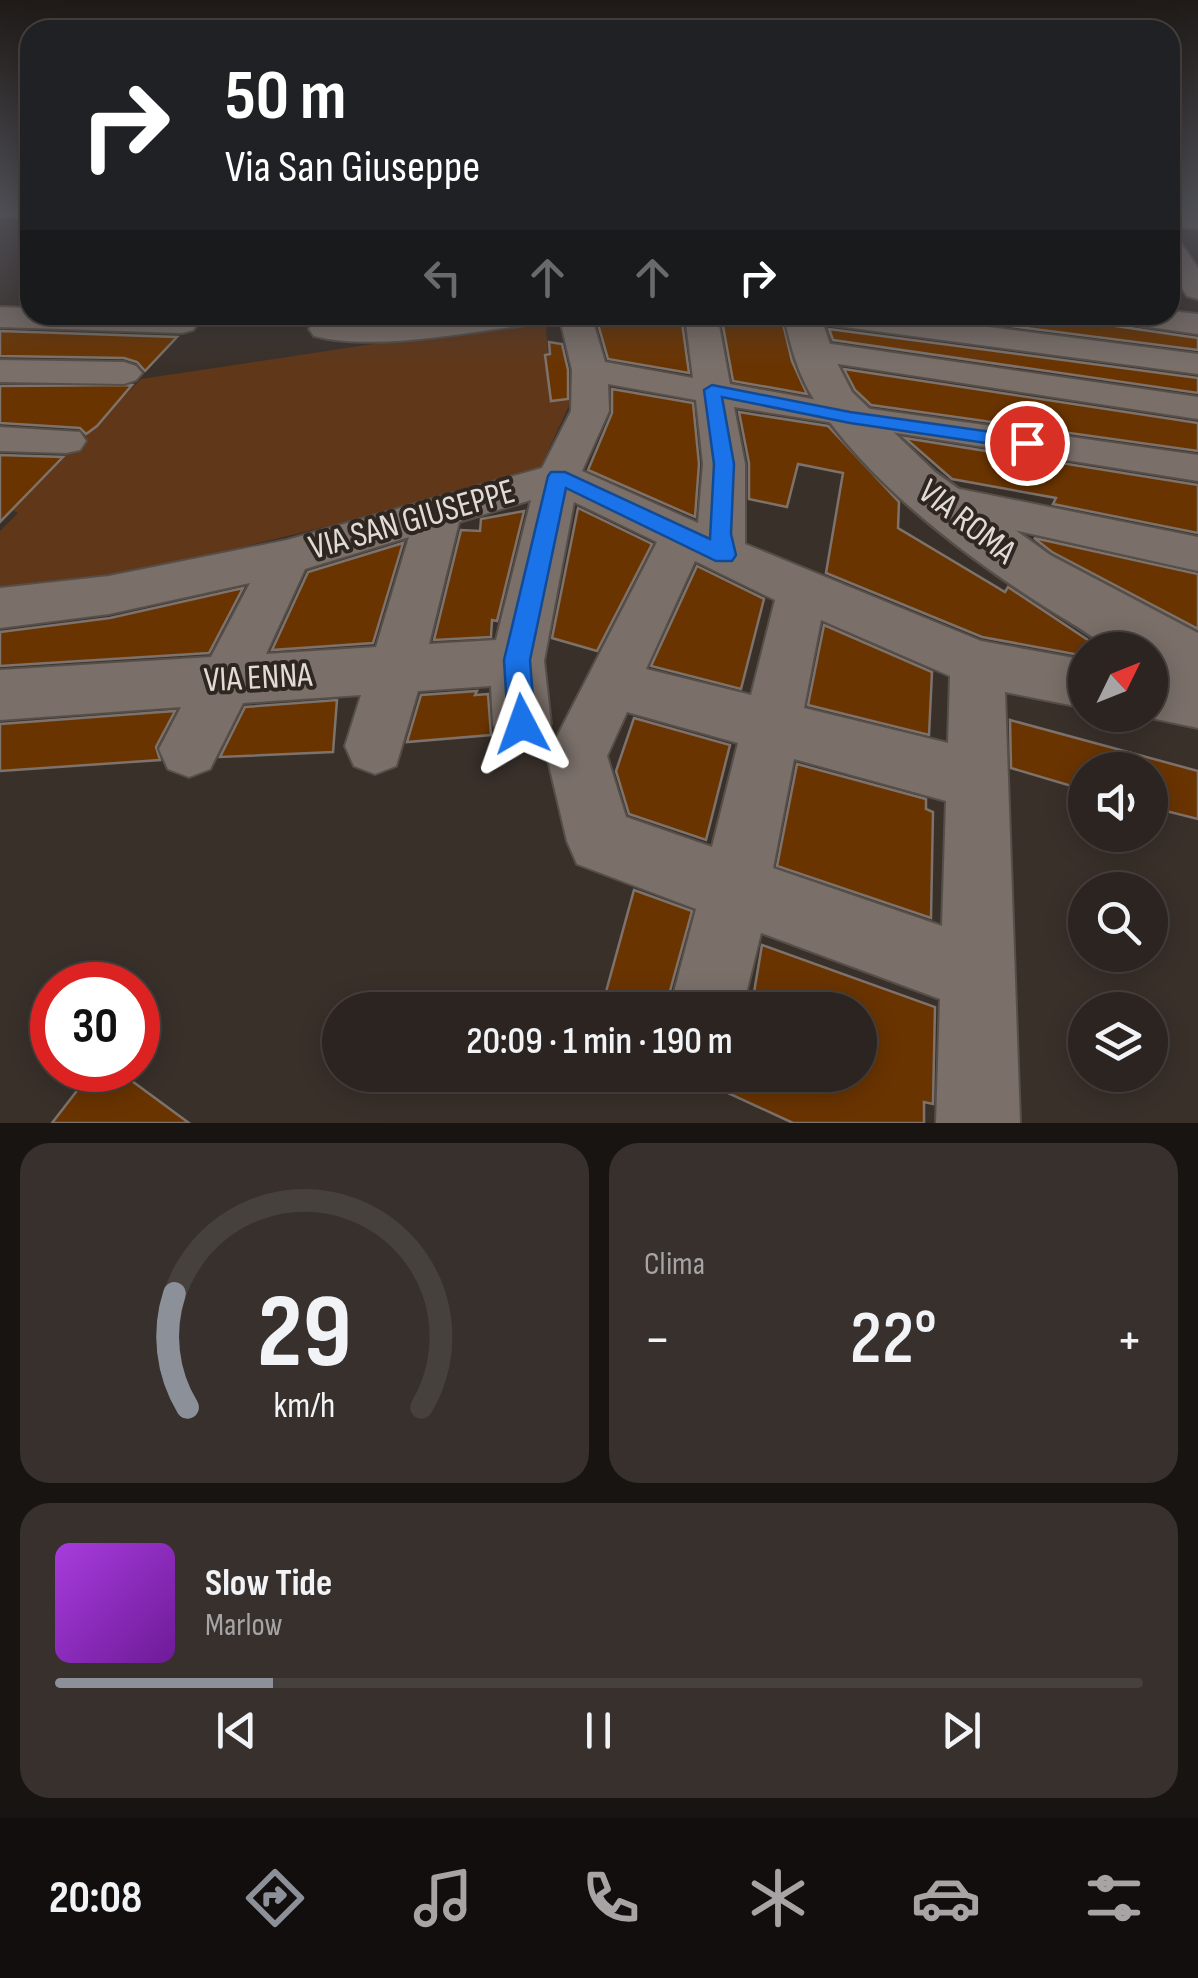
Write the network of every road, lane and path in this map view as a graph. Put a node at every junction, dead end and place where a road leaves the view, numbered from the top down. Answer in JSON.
{"nodes":[{"id":1,"x":37,"y":325,"type":"edge"},
{"id":2,"x":428,"y":325,"type":"edge"},
{"id":3,"x":578,"y":325,"type":"edge"},
{"id":4,"x":702,"y":325,"type":"edge"},
{"id":5,"x":811,"y":327,"type":"edge"},
{"id":6,"x":325,"y":329,"type":"dead end"},
{"id":7,"x":0,"y":356,"type":"edge"},
{"id":8,"x":1198,"y":364,"type":"edge"},
{"id":9,"x":590,"y":370,"type":"junction"},
{"id":10,"x":0,"y":371,"type":"edge"},
{"id":11,"x":124,"y":374,"type":"dead end"},
{"id":12,"x":712,"y":390,"type":"junction"},
{"id":13,"x":1198,"y":408,"type":"edge"},
{"id":14,"x":850,"y":417,"type":"junction"},
{"id":15,"x":0,"y":438,"type":"edge"},
{"id":16,"x":66,"y":441,"type":"dead end"},
{"id":17,"x":1198,"y":468,"type":"edge"},
{"id":18,"x":558,"y":476,"type":"junction"},
{"id":19,"x":930,"y":498,"type":"junction"},
{"id":20,"x":439,"y":512,"type":"junction"},
{"id":21,"x":703,"y":545,"type":"junction"},
{"id":22,"x":1198,"y":554,"type":"edge"},
{"id":23,"x":287,"y":556,"type":"junction"},
{"id":24,"x":802,"y":591,"type":"junction"},
{"id":25,"x":0,"y":608,"type":"edge"},
{"id":26,"x":517,"y":660,"type":"junction"},
{"id":27,"x":1198,"y":662,"type":"edge"},
{"id":28,"x":977,"y":664,"type":"junction"},
{"id":29,"x":394,"y":670,"type":"junction"},
{"id":30,"x":227,"y":680,"type":"junction"},
{"id":31,"x":1068,"y":681,"type":"edge"},
{"id":32,"x":612,"y":684,"type":"junction"},
{"id":33,"x":0,"y":695,"type":"edge"},
{"id":34,"x":1168,"y":698,"type":"edge"},
{"id":35,"x":1198,"y":703,"type":"edge"},
{"id":36,"x":522,"y":724,"type":"dead end"},
{"id":37,"x":772,"y":726,"type":"junction"},
{"id":38,"x":375,"y":746,"type":"dead end"},
{"id":39,"x":189,"y":749,"type":"dead end"},
{"id":40,"x":975,"y":780,"type":"junction"},
{"id":41,"x":735,"y":891,"type":"junction"},
{"id":42,"x":978,"y":976,"type":"junction"},
{"id":43,"x":712,"y":992,"type":"dead end"},
{"id":44,"x":978,"y":1123,"type":"edge"}],
"edges":[{"from":1,"to":7,"type":"street"},
{"from":2,"to":6,"type":"street"},
{"from":3,"to":9,"type":"street"},
{"from":4,"to":12,"type":"street"},
{"from":5,"to":8,"type":"street"},
{"from":5,"to":13,"type":"street"},
{"from":5,"to":14,"type":"street","name":"VIA ROMA"},
{"from":9,"to":12,"type":"street"},
{"from":9,"to":18,"type":"street"},
{"from":10,"to":11,"type":"street"},
{"from":12,"to":14,"type":"street"},
{"from":12,"to":21,"type":"street"},
{"from":14,"to":17,"type":"street"},
{"from":14,"to":19,"type":"street","name":"VIA ROMA"},
{"from":15,"to":16,"type":"street"},
{"from":18,"to":20,"type":"street","name":"VIA SAN GIUSEPPE"},
{"from":18,"to":21,"type":"street","name":"VIA SAN GIUSEPPE"},
{"from":18,"to":26,"type":"street"},
{"from":19,"to":22,"type":"street"},
{"from":19,"to":27,"type":"street","name":"VIA ROMA"},
{"from":20,"to":23,"type":"street","name":"VIA SAN GIUSEPPE"},
{"from":20,"to":29,"type":"street"},
{"from":21,"to":24,"type":"street","name":"VIA SAN GIUSEPPE"},
{"from":21,"to":32,"type":"street"},
{"from":23,"to":25,"type":"street","name":"VIA SAN GIUSEPPE"},
{"from":23,"to":30,"type":"street"},
{"from":24,"to":28,"type":"street","name":"VIA SAN GIUSEPPE"},
{"from":24,"to":37,"type":"street"},
{"from":26,"to":29,"type":"street","name":"VIA ENNA"},
{"from":26,"to":36,"type":"street"},
{"from":28,"to":31,"type":"street","name":"VIA SAN GIUSEPPE"},
{"from":28,"to":40,"type":"street"},
{"from":29,"to":30,"type":"street","name":"VIA ENNA"},
{"from":29,"to":38,"type":"street"},
{"from":30,"to":33,"type":"street","name":"VIA ENNA"},
{"from":30,"to":39,"type":"street"},
{"from":32,"to":37,"type":"street"},
{"from":32,"to":41,"type":"street"},
{"from":34,"to":35,"type":"street"},
{"from":37,"to":40,"type":"street"},
{"from":37,"to":41,"type":"street"},
{"from":40,"to":42,"type":"street"},
{"from":41,"to":42,"type":"street"},
{"from":41,"to":43,"type":"street"},
{"from":42,"to":44,"type":"street"}]}
